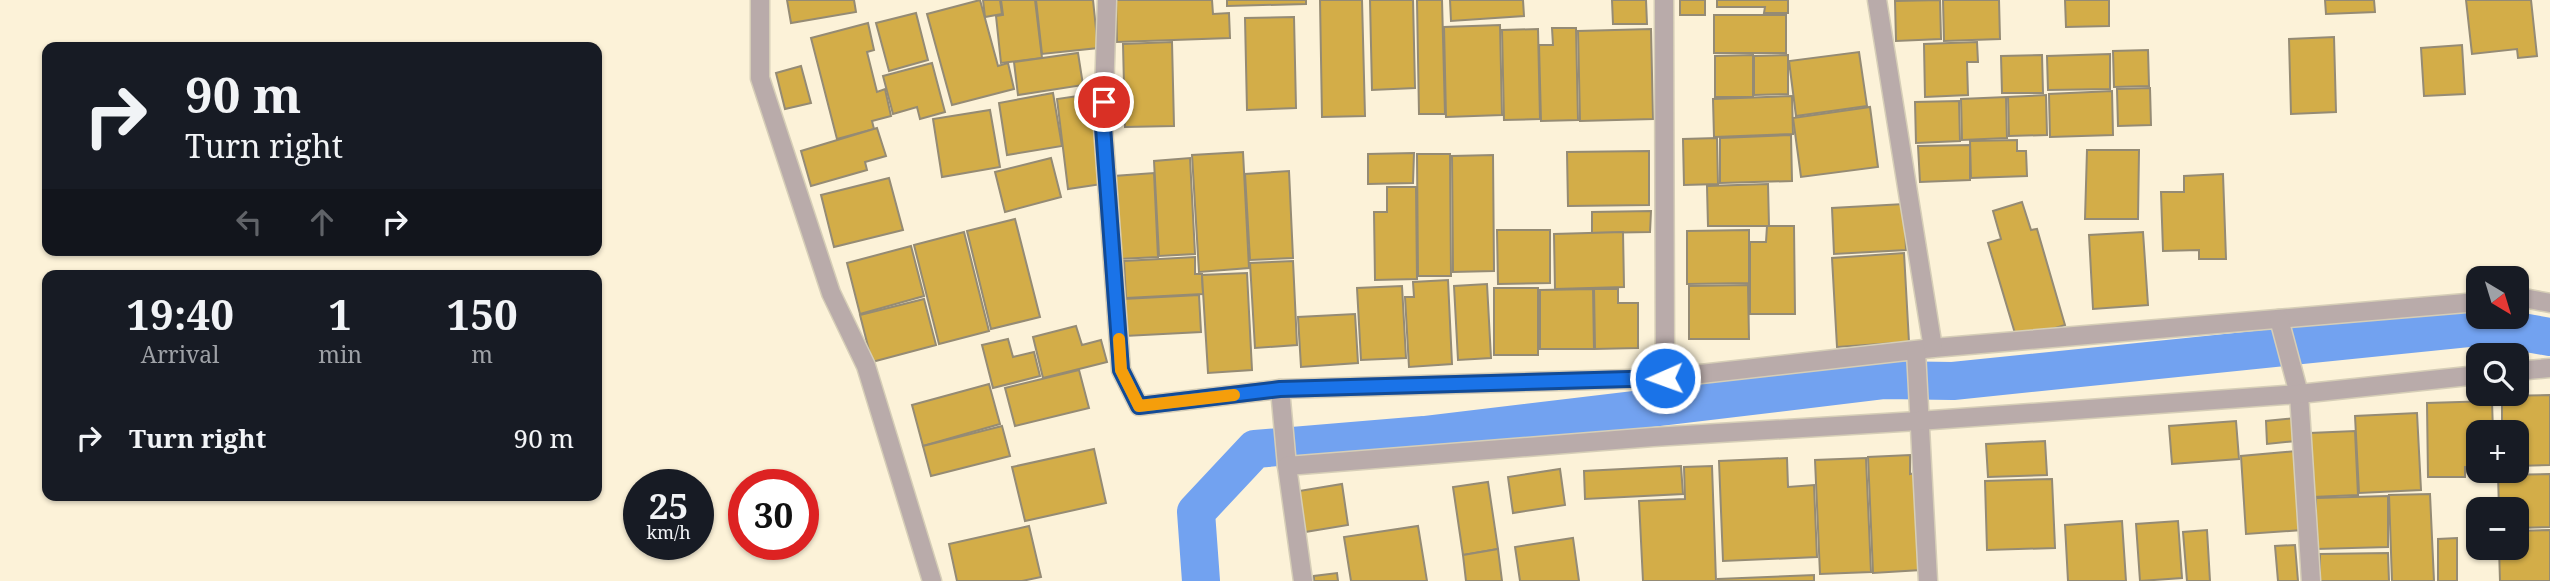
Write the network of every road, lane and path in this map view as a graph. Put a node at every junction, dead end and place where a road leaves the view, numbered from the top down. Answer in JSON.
{"nodes":[{"id":1,"x":760,"y":0,"type":"edge"},
{"id":2,"x":1107,"y":0,"type":"edge"},
{"id":3,"x":1664,"y":0,"type":"edge"},
{"id":4,"x":1877,"y":0,"type":"edge"},
{"id":5,"x":2529,"y":299,"type":"edge"},
{"id":6,"x":2466,"y":303,"type":"edge"},
{"id":7,"x":2550,"y":303,"type":"edge"},
{"id":8,"x":2279,"y":319,"type":"junction"},
{"id":9,"x":1925,"y":349,"type":"junction"},
{"id":10,"x":2550,"y":368,"type":"edge"},
{"id":11,"x":2529,"y":370,"type":"edge"},
{"id":12,"x":2466,"y":376,"type":"edge"},
{"id":13,"x":1665,"y":378,"type":"junction"},
{"id":14,"x":1280,"y":389,"type":"junction"},
{"id":15,"x":2299,"y":394,"type":"junction"},
{"id":16,"x":1918,"y":421,"type":"junction"},
{"id":17,"x":1287,"y":466,"type":"junction"},
{"id":18,"x":932,"y":581,"type":"edge"},
{"id":19,"x":1303,"y":581,"type":"edge"},
{"id":20,"x":1928,"y":581,"type":"edge"},
{"id":21,"x":2311,"y":581,"type":"edge"}],
"edges":[{"from":1,"to":18,"type":"street"},
{"from":2,"to":14,"type":"street"},
{"from":3,"to":13,"type":"street"},
{"from":4,"to":9,"type":"street"},
{"from":5,"to":7,"type":"street"},
{"from":6,"to":8,"type":"street"},
{"from":8,"to":9,"type":"street"},
{"from":8,"to":15,"type":"street"},
{"from":9,"to":13,"type":"street"},
{"from":9,"to":16,"type":"street"},
{"from":10,"to":11,"type":"street"},
{"from":12,"to":15,"type":"street"},
{"from":13,"to":14,"type":"street"},
{"from":14,"to":17,"type":"street"},
{"from":15,"to":16,"type":"street"},
{"from":15,"to":21,"type":"street"},
{"from":16,"to":17,"type":"street"},
{"from":16,"to":20,"type":"street"},
{"from":17,"to":19,"type":"street"}]}
